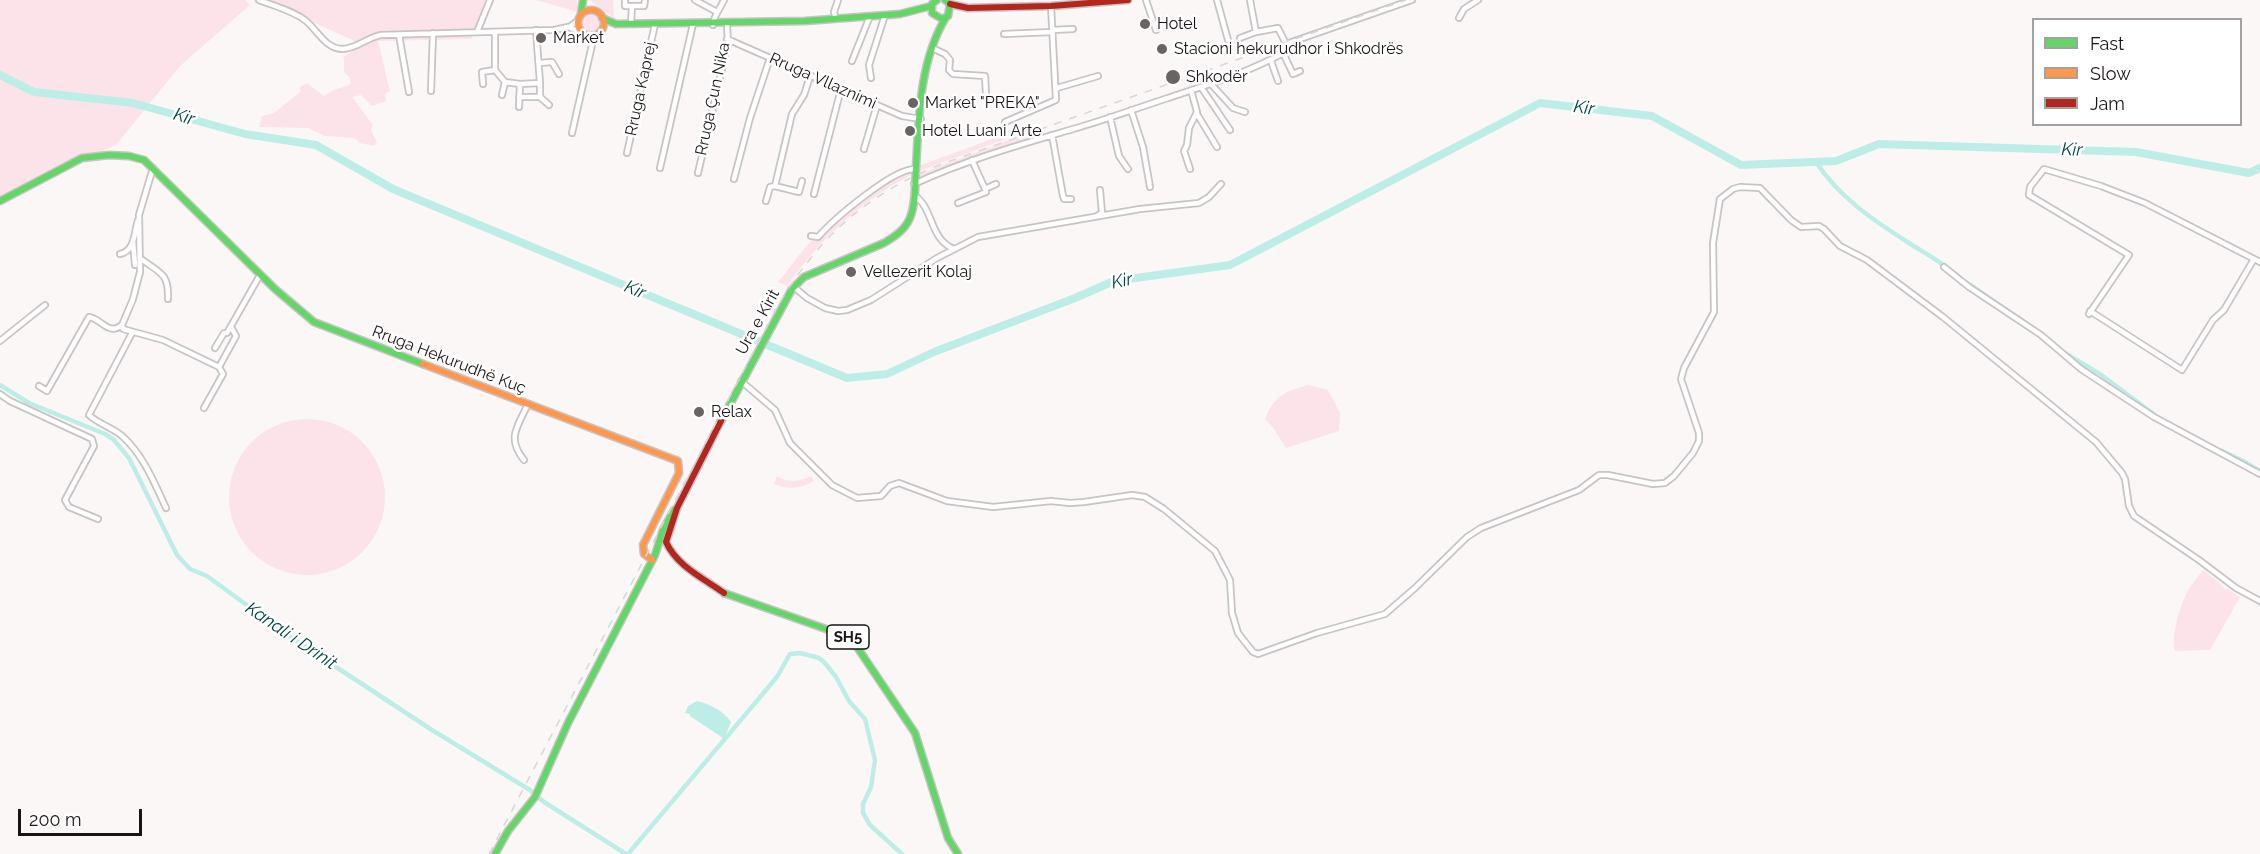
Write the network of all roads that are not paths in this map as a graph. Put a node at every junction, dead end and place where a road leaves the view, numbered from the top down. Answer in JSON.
{"nodes":[{"id":1,"x":259,"y":0,"type":"edge"},
{"id":2,"x":490,"y":0,"type":"edge"},
{"id":3,"x":584,"y":0,"type":"edge"},
{"id":4,"x":626,"y":0,"type":"edge"},
{"id":5,"x":645,"y":0,"type":"edge"},
{"id":6,"x":694,"y":0,"type":"edge"},
{"id":7,"x":724,"y":0,"type":"edge"},
{"id":8,"x":838,"y":0,"type":"edge"},
{"id":9,"x":937,"y":0,"type":"edge"},
{"id":10,"x":1128,"y":0,"type":"edge"},
{"id":11,"x":1146,"y":0,"type":"edge"},
{"id":12,"x":1217,"y":0,"type":"edge"},
{"id":13,"x":1250,"y":0,"type":"edge"},
{"id":14,"x":1412,"y":0,"type":"edge"},
{"id":15,"x":1478,"y":0,"type":"edge"},
{"id":16,"x":948,"y":2,"type":"edge"},
{"id":17,"x":1049,"y":4,"type":"edge"},
{"id":18,"x":632,"y":6,"type":"junction"},
{"id":19,"x":931,"y":6,"type":"junction"},
{"id":20,"x":968,"y":8,"type":"junction"},
{"id":21,"x":594,"y":11,"type":"junction"},
{"id":22,"x":717,"y":12,"type":"junction"},
{"id":23,"x":915,"y":12,"type":"junction"},
{"id":24,"x":885,"y":15,"type":"junction"},
{"id":25,"x":870,"y":16,"type":"junction"},
{"id":26,"x":935,"y":17,"type":"junction"},
{"id":27,"x":948,"y":17,"type":"junction"},
{"id":28,"x":580,"y":18,"type":"junction"},
{"id":29,"x":602,"y":18,"type":"junction"},
{"id":30,"x":1460,"y":18,"type":"dead end"},
{"id":31,"x":836,"y":19,"type":"junction"},
{"id":32,"x":616,"y":24,"type":"junction"},
{"id":33,"x":631,"y":24,"type":"junction"},
{"id":34,"x":655,"y":24,"type":"junction"},
{"id":35,"x":693,"y":24,"type":"junction"},
{"id":36,"x":713,"y":25,"type":"junction"},
{"id":37,"x":727,"y":25,"type":"junction"},
{"id":38,"x":568,"y":27,"type":"junction"},
{"id":39,"x":602,"y":29,"type":"junction"},
{"id":40,"x":1073,"y":29,"type":"dead end"},
{"id":41,"x":536,"y":30,"type":"junction"},
{"id":42,"x":1156,"y":30,"type":"dead end"},
{"id":43,"x":1052,"y":31,"type":"junction"},
{"id":44,"x":477,"y":32,"type":"junction"},
{"id":45,"x":495,"y":32,"type":"junction"},
{"id":46,"x":581,"y":32,"type":"junction"},
{"id":47,"x":1256,"y":32,"type":"junction"},
{"id":48,"x":433,"y":33,"type":"junction"},
{"id":49,"x":399,"y":34,"type":"junction"},
{"id":50,"x":937,"y":34,"type":"junction"},
{"id":51,"x":1004,"y":34,"type":"dead end"},
{"id":52,"x":594,"y":36,"type":"junction"},
{"id":53,"x":1240,"y":38,"type":"dead end"},
{"id":54,"x":727,"y":39,"type":"junction"},
{"id":55,"x":1228,"y":40,"type":"dead end"},
{"id":56,"x":1286,"y":44,"type":"junction"},
{"id":57,"x":932,"y":48,"type":"junction"},
{"id":58,"x":1283,"y":53,"type":"junction"},
{"id":59,"x":770,"y":58,"type":"junction"},
{"id":60,"x":852,"y":61,"type":"dead end"},
{"id":61,"x":1270,"y":61,"type":"junction"},
{"id":62,"x":539,"y":63,"type":"junction"},
{"id":63,"x":495,"y":70,"type":"junction"},
{"id":64,"x":1300,"y":71,"type":"dead end"},
{"id":65,"x":559,"y":74,"type":"dead end"},
{"id":66,"x":810,"y":76,"type":"junction"},
{"id":67,"x":1098,"y":76,"type":"dead end"},
{"id":68,"x":871,"y":78,"type":"dead end"},
{"id":69,"x":1278,"y":81,"type":"dead end"},
{"id":70,"x":505,"y":82,"type":"junction"},
{"id":71,"x":540,"y":82,"type":"junction"},
{"id":72,"x":483,"y":84,"type":"dead end"},
{"id":73,"x":520,"y":84,"type":"junction"},
{"id":74,"x":1211,"y":84,"type":"junction"},
{"id":75,"x":1201,"y":87,"type":"junction"},
{"id":76,"x":1056,"y":88,"type":"junction"},
{"id":77,"x":841,"y":89,"type":"junction"},
{"id":78,"x":1191,"y":90,"type":"junction"},
{"id":79,"x":431,"y":91,"type":"dead end"},
{"id":80,"x":409,"y":92,"type":"dead end"},
{"id":81,"x":986,"y":94,"type":"dead end"},
{"id":82,"x":502,"y":95,"type":"dead end"},
{"id":83,"x":519,"y":97,"type":"junction"},
{"id":84,"x":540,"y":97,"type":"junction"},
{"id":85,"x":549,"y":105,"type":"dead end"},
{"id":86,"x":877,"y":105,"type":"junction"},
{"id":87,"x":519,"y":107,"type":"dead end"},
{"id":88,"x":1131,"y":110,"type":"junction"},
{"id":89,"x":1197,"y":112,"type":"junction"},
{"id":90,"x":1245,"y":112,"type":"dead end"},
{"id":91,"x":1110,"y":117,"type":"junction"},
{"id":92,"x":921,"y":119,"type":"junction"},
{"id":93,"x":1005,"y":122,"type":"dead end"},
{"id":94,"x":1230,"y":130,"type":"dead end"},
{"id":95,"x":573,"y":133,"type":"dead end"},
{"id":96,"x":1052,"y":135,"type":"junction"},
{"id":97,"x":1217,"y":147,"type":"dead end"},
{"id":98,"x":864,"y":149,"type":"dead end"},
{"id":99,"x":627,"y":153,"type":"dead end"},
{"id":100,"x":972,"y":160,"type":"junction"},
{"id":101,"x":153,"y":168,"type":"junction"},
{"id":102,"x":660,"y":168,"type":"dead end"},
{"id":103,"x":1190,"y":168,"type":"dead end"},
{"id":104,"x":916,"y":169,"type":"junction"},
{"id":105,"x":1128,"y":169,"type":"dead end"},
{"id":106,"x":698,"y":173,"type":"dead end"},
{"id":107,"x":734,"y":179,"type":"dead end"},
{"id":108,"x":802,"y":181,"type":"dead end"},
{"id":109,"x":914,"y":184,"type":"junction"},
{"id":110,"x":996,"y":184,"type":"dead end"},
{"id":111,"x":1221,"y":184,"type":"dead end"},
{"id":112,"x":775,"y":186,"type":"junction"},
{"id":113,"x":1150,"y":187,"type":"dead end"},
{"id":114,"x":985,"y":189,"type":"junction"},
{"id":115,"x":1100,"y":190,"type":"dead end"},
{"id":116,"x":814,"y":194,"type":"dead end"},
{"id":117,"x":914,"y":195,"type":"junction"},
{"id":118,"x":1071,"y":199,"type":"dead end"},
{"id":119,"x":0,"y":201,"type":"edge"},
{"id":120,"x":766,"y":201,"type":"dead end"},
{"id":121,"x":958,"y":203,"type":"dead end"},
{"id":122,"x":139,"y":215,"type":"junction"},
{"id":123,"x":1097,"y":216,"type":"junction"},
{"id":124,"x":811,"y":236,"type":"dead end"},
{"id":125,"x":133,"y":242,"type":"junction"},
{"id":126,"x":954,"y":249,"type":"junction"},
{"id":127,"x":120,"y":254,"type":"dead end"},
{"id":128,"x":141,"y":259,"type":"junction"},
{"id":129,"x":2254,"y":259,"type":"junction"},
{"id":130,"x":2260,"y":262,"type":"edge"},
{"id":131,"x":135,"y":265,"type":"dead end"},
{"id":132,"x":1944,"y":267,"type":"dead end"},
{"id":133,"x":260,"y":275,"type":"junction"},
{"id":134,"x":793,"y":288,"type":"junction"},
{"id":135,"x":168,"y":299,"type":"dead end"},
{"id":136,"x":45,"y":305,"type":"dead end"},
{"id":137,"x":122,"y":325,"type":"junction"},
{"id":138,"x":231,"y":327,"type":"junction"},
{"id":139,"x":132,"y":333,"type":"junction"},
{"id":140,"x":0,"y":341,"type":"edge"},
{"id":141,"x":215,"y":348,"type":"dead end"},
{"id":142,"x":219,"y":367,"type":"junction"},
{"id":143,"x":741,"y":381,"type":"junction"},
{"id":144,"x":39,"y":386,"type":"dead end"},
{"id":145,"x":0,"y":394,"type":"edge"},
{"id":146,"x":528,"y":404,"type":"junction"},
{"id":147,"x":204,"y":408,"type":"dead end"},
{"id":148,"x":524,"y":460,"type":"dead end"},
{"id":149,"x":2260,"y":474,"type":"edge"},
{"id":150,"x":166,"y":508,"type":"dead end"},
{"id":151,"x":677,"y":508,"type":"junction"},
{"id":152,"x":98,"y":519,"type":"dead end"},
{"id":153,"x":652,"y":560,"type":"junction"},
{"id":154,"x":2260,"y":601,"type":"edge"},
{"id":155,"x":495,"y":854,"type":"edge"},
{"id":156,"x":958,"y":854,"type":"edge"}],
"edges":[{"from":1,"to":49,"type":"street"},
{"from":2,"to":44,"type":"street"},
{"from":3,"to":21,"type":"main road"},
{"from":3,"to":28,"type":"main road"},
{"from":4,"to":18,"type":"street"},
{"from":5,"to":18,"type":"street"},
{"from":6,"to":22,"type":"street"},
{"from":7,"to":22,"type":"street"},
{"from":8,"to":31,"type":"street"},
{"from":9,"to":19,"type":"main road"},
{"from":10,"to":17,"type":"main road"},
{"from":11,"to":42,"type":"street"},
{"from":12,"to":55,"type":"street"},
{"from":13,"to":47,"type":"street"},
{"from":14,"to":56,"type":"street"},
{"from":15,"to":30,"type":"street"},
{"from":16,"to":20,"type":"main road"},
{"from":16,"to":27,"type":"main road","number":"SH5"},
{"from":17,"to":20,"type":"main road"},
{"from":17,"to":43,"type":"street"},
{"from":18,"to":33,"type":"street"},
{"from":19,"to":23,"type":"main road"},
{"from":19,"to":26,"type":"main road","number":"SH5"},
{"from":20,"to":27,"type":"main road"},
{"from":21,"to":28,"type":"main road"},
{"from":21,"to":29,"type":"main road"},
{"from":22,"to":36,"type":"street"},
{"from":23,"to":24,"type":"main road"},
{"from":23,"to":26,"type":"main road"},
{"from":24,"to":25,"type":"main road"},
{"from":24,"to":68,"type":"street"},
{"from":25,"to":31,"type":"main road"},
{"from":25,"to":60,"type":"street"},
{"from":26,"to":27,"type":"main road"},
{"from":26,"to":50,"type":"main road","number":"SH5"},
{"from":27,"to":50,"type":"main road","number":"SH5"},
{"from":28,"to":38,"type":"street"},
{"from":28,"to":46,"type":"main road"},
{"from":29,"to":32,"type":"main road"},
{"from":29,"to":39,"type":"main road"},
{"from":31,"to":37,"type":"main road"},
{"from":32,"to":33,"type":"main road"},
{"from":32,"to":39,"type":"main road"},
{"from":33,"to":34,"type":"main road"},
{"from":34,"to":35,"type":"main road"},
{"from":34,"to":99,"type":"street","name":"Rruga Kaprej"},
{"from":35,"to":36,"type":"main road"},
{"from":35,"to":102,"type":"street"},
{"from":36,"to":37,"type":"main road"},
{"from":37,"to":54,"type":"street","name":"Rruga Çun Nika"},
{"from":38,"to":41,"type":"street"},
{"from":38,"to":46,"type":"street"},
{"from":39,"to":52,"type":"main road"},
{"from":40,"to":43,"type":"street"},
{"from":41,"to":45,"type":"street"},
{"from":41,"to":62,"type":"street"},
{"from":43,"to":51,"type":"street"},
{"from":43,"to":76,"type":"street"},
{"from":44,"to":45,"type":"street"},
{"from":44,"to":48,"type":"street"},
{"from":45,"to":63,"type":"street"},
{"from":46,"to":52,"type":"main road"},
{"from":47,"to":53,"type":"street"},
{"from":47,"to":56,"type":"street"},
{"from":48,"to":49,"type":"street"},
{"from":48,"to":79,"type":"street"},
{"from":49,"to":80,"type":"street"},
{"from":50,"to":57,"type":"main road","number":"SH5"},
{"from":52,"to":95,"type":"street"},
{"from":54,"to":59,"type":"street","name":"Rruga Vllaznimi"},
{"from":54,"to":106,"type":"street","name":"Rruga Çun Nika"},
{"from":56,"to":58,"type":"street"},
{"from":57,"to":81,"type":"street"},
{"from":57,"to":92,"type":"main road","number":"SH5"},
{"from":58,"to":61,"type":"street"},
{"from":58,"to":64,"type":"street"},
{"from":59,"to":66,"type":"street","name":"Rruga Vllaznimi"},
{"from":59,"to":107,"type":"street"},
{"from":61,"to":69,"type":"street"},
{"from":61,"to":74,"type":"street"},
{"from":62,"to":65,"type":"street"},
{"from":62,"to":71,"type":"street"},
{"from":63,"to":70,"type":"street"},
{"from":63,"to":72,"type":"street"},
{"from":66,"to":77,"type":"street","name":"Rruga Vllaznimi"},
{"from":66,"to":112,"type":"street"},
{"from":67,"to":76,"type":"street"},
{"from":70,"to":73,"type":"street"},
{"from":70,"to":82,"type":"street"},
{"from":71,"to":73,"type":"street"},
{"from":71,"to":84,"type":"street"},
{"from":73,"to":83,"type":"street"},
{"from":74,"to":75,"type":"street"},
{"from":74,"to":90,"type":"street"},
{"from":75,"to":78,"type":"street"},
{"from":75,"to":94,"type":"street"},
{"from":76,"to":93,"type":"street"},
{"from":77,"to":86,"type":"street","name":"Rruga Vllaznimi"},
{"from":77,"to":116,"type":"street"},
{"from":78,"to":88,"type":"street"},
{"from":78,"to":89,"type":"street"},
{"from":83,"to":84,"type":"street"},
{"from":83,"to":87,"type":"street"},
{"from":84,"to":85,"type":"street"},
{"from":86,"to":92,"type":"street","name":"Rruga Vllaznimi"},
{"from":86,"to":98,"type":"street"},
{"from":88,"to":91,"type":"street"},
{"from":88,"to":113,"type":"street"},
{"from":89,"to":97,"type":"street"},
{"from":89,"to":103,"type":"street"},
{"from":91,"to":96,"type":"street"},
{"from":91,"to":105,"type":"street"},
{"from":92,"to":104,"type":"main road","number":"SH5"},
{"from":96,"to":100,"type":"street"},
{"from":96,"to":118,"type":"street"},
{"from":100,"to":109,"type":"street"},
{"from":100,"to":114,"type":"street"},
{"from":101,"to":119,"type":"main road"},
{"from":101,"to":122,"type":"street"},
{"from":101,"to":133,"type":"main road","name":"Rruga Hekurudhë Kuç"},
{"from":104,"to":109,"type":"main road","number":"SH5"},
{"from":104,"to":124,"type":"street"},
{"from":108,"to":112,"type":"street"},
{"from":109,"to":117,"type":"main road","number":"SH5"},
{"from":110,"to":114,"type":"street"},
{"from":111,"to":123,"type":"street"},
{"from":112,"to":120,"type":"street"},
{"from":114,"to":121,"type":"street"},
{"from":115,"to":123,"type":"street"},
{"from":117,"to":126,"type":"street"},
{"from":117,"to":134,"type":"main road","number":"SH5"},
{"from":122,"to":125,"type":"street"},
{"from":122,"to":128,"type":"street"},
{"from":123,"to":126,"type":"street"},
{"from":125,"to":127,"type":"street"},
{"from":125,"to":131,"type":"street"},
{"from":126,"to":134,"type":"street"},
{"from":128,"to":135,"type":"street"},
{"from":128,"to":137,"type":"street"},
{"from":129,"to":129,"type":"street"},
{"from":129,"to":130,"type":"street"},
{"from":132,"to":149,"type":"street"},
{"from":133,"to":138,"type":"street"},
{"from":133,"to":146,"type":"main road","name":"Rruga Hekurudhë Kuç"},
{"from":134,"to":143,"type":"main road","name":"Ura e Kirit","number":"SH5"},
{"from":136,"to":140,"type":"street"},
{"from":137,"to":139,"type":"street"},
{"from":137,"to":144,"type":"street"},
{"from":138,"to":141,"type":"street"},
{"from":138,"to":142,"type":"street"},
{"from":139,"to":142,"type":"street"},
{"from":139,"to":150,"type":"street"},
{"from":142,"to":147,"type":"street"},
{"from":143,"to":151,"type":"main road","number":"SH5"},
{"from":143,"to":154,"type":"street"},
{"from":145,"to":152,"type":"street"},
{"from":146,"to":148,"type":"street"},
{"from":146,"to":153,"type":"main road","name":"Rruga Hekurudhë Kuç"},
{"from":151,"to":153,"type":"main road"},
{"from":151,"to":156,"type":"main road","number":"SH5"},
{"from":153,"to":155,"type":"main road"}]}
